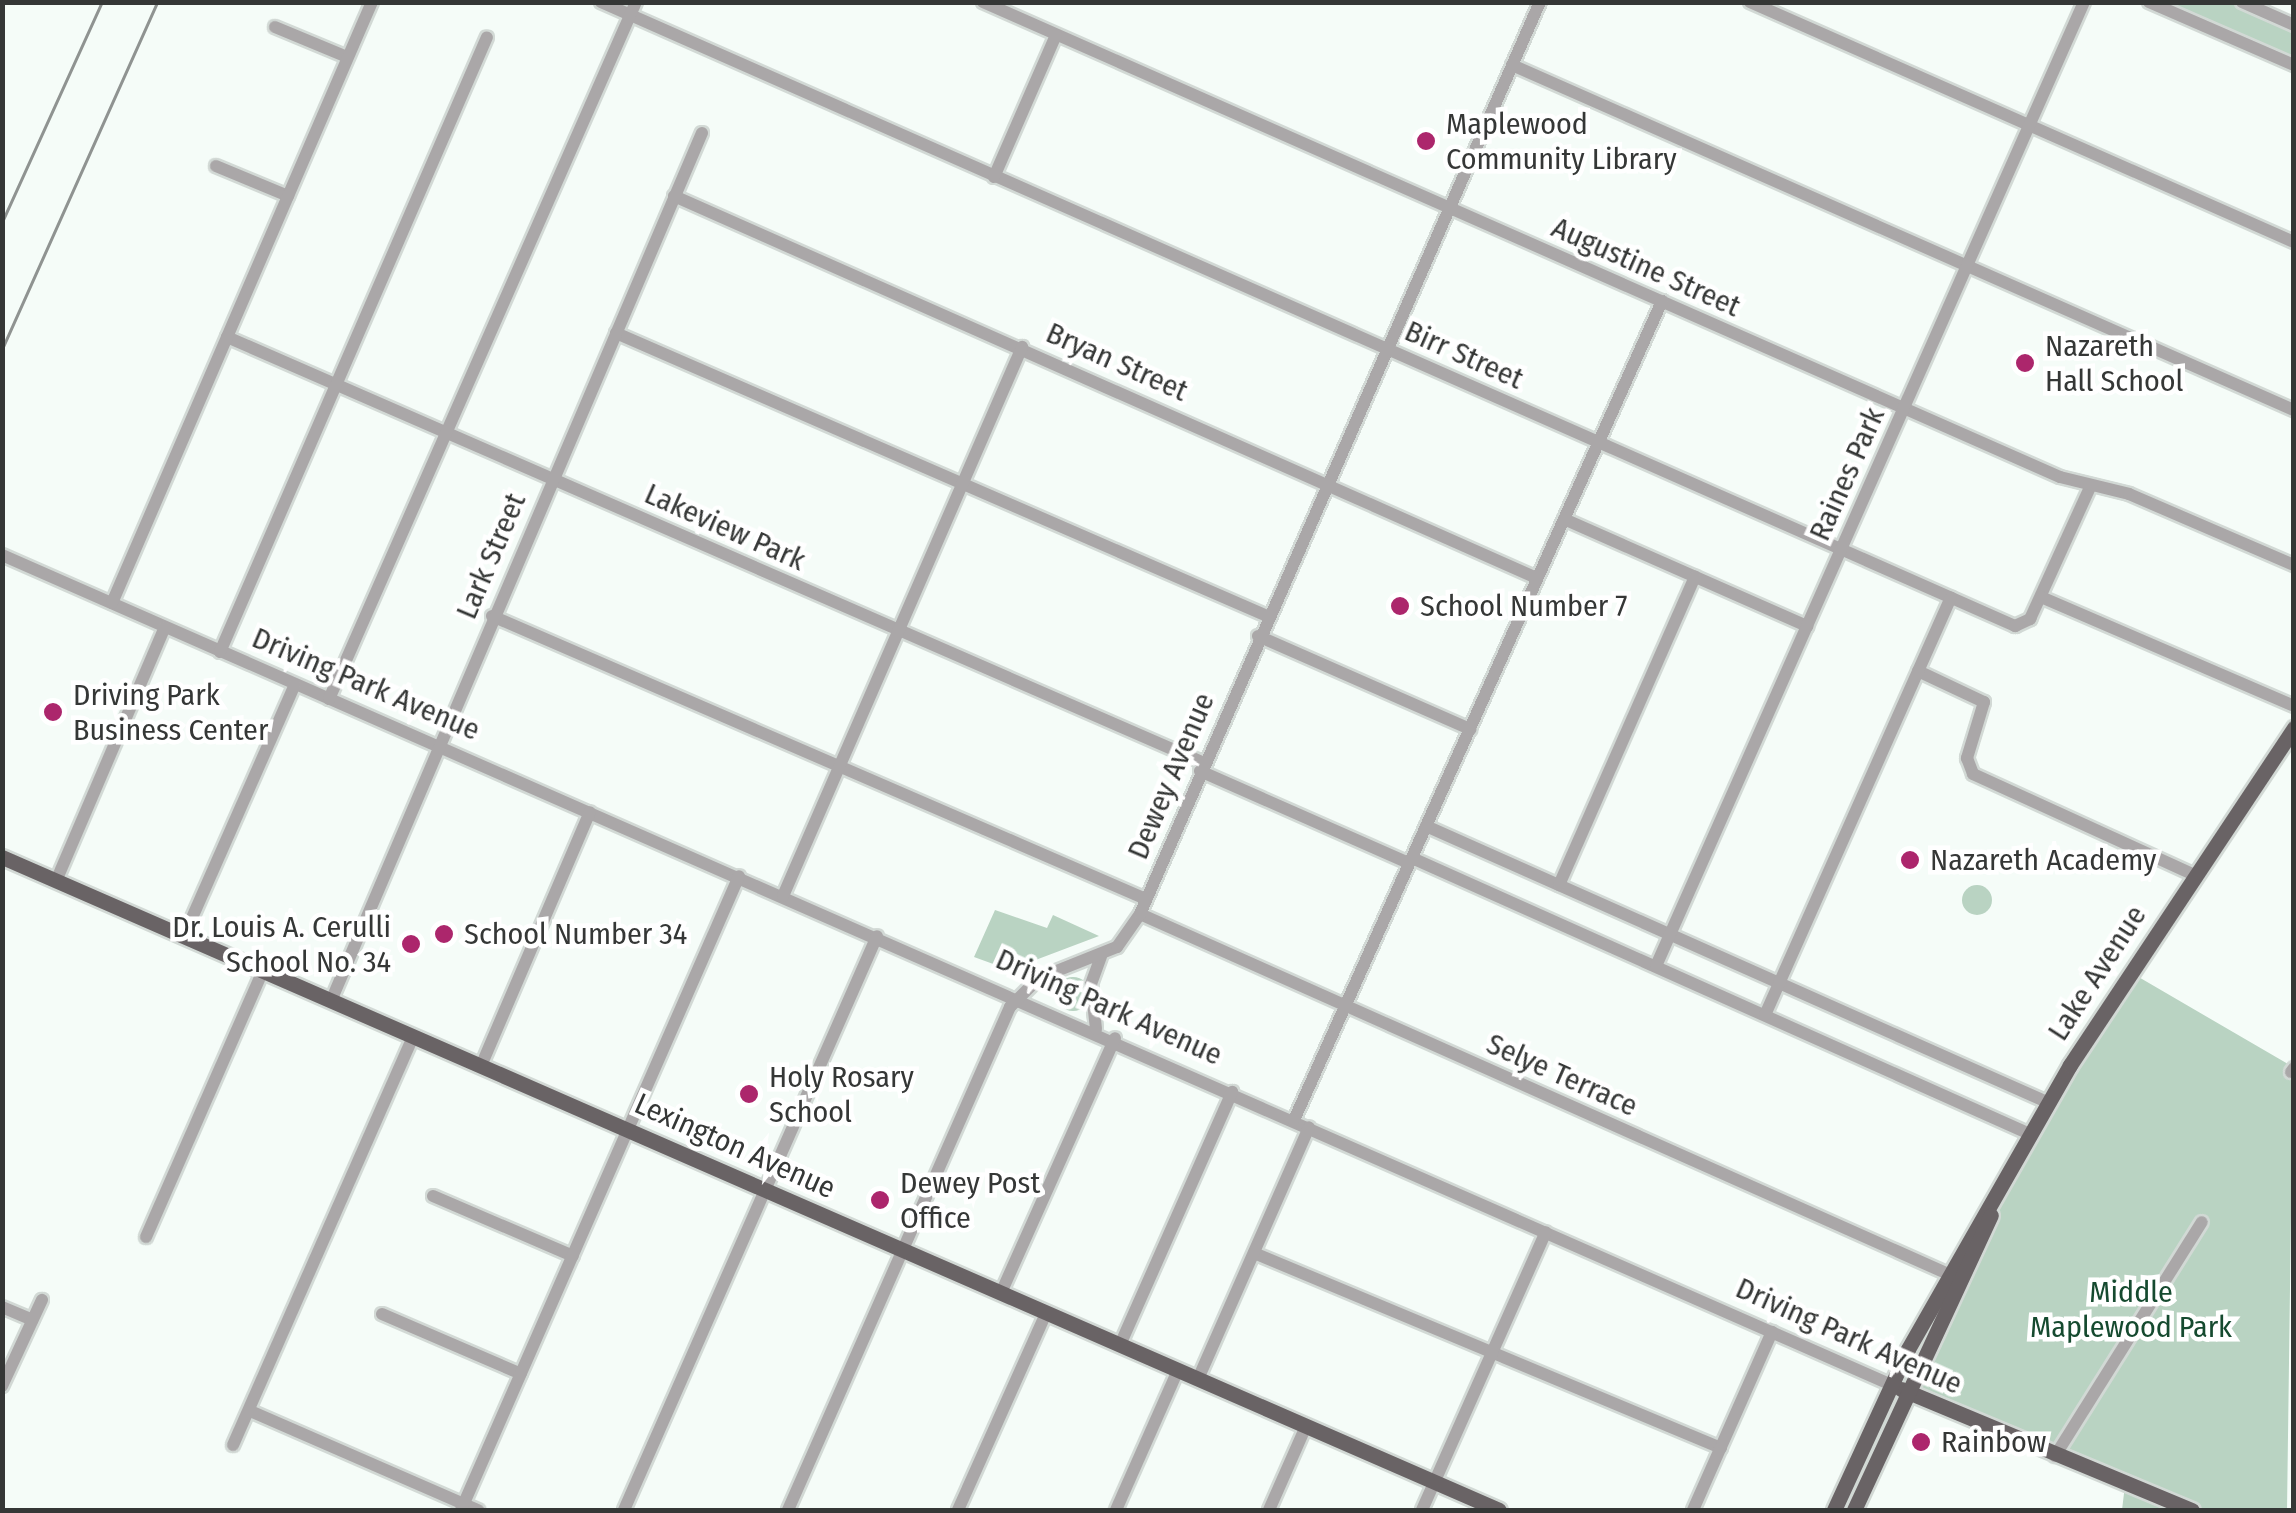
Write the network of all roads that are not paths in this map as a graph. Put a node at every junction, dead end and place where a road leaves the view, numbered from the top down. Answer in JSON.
{"nodes":[{"id":1,"x":372,"y":2,"type":"edge"},
{"id":2,"x":601,"y":2,"type":"edge"},
{"id":3,"x":983,"y":2,"type":"edge"},
{"id":4,"x":1540,"y":2,"type":"edge"},
{"id":5,"x":1750,"y":2,"type":"edge"},
{"id":6,"x":2084,"y":2,"type":"edge"},
{"id":7,"x":2150,"y":2,"type":"edge"},
{"id":8,"x":2242,"y":2,"type":"edge"},
{"id":9,"x":633,"y":9,"type":"edge"},
{"id":10,"x":2294,"y":26,"type":"edge"},
{"id":11,"x":275,"y":27,"type":"dead end"},
{"id":12,"x":1056,"y":35,"type":"junction"},
{"id":13,"x":487,"y":37,"type":"dead end"},
{"id":14,"x":348,"y":57,"type":"junction"},
{"id":15,"x":1512,"y":65,"type":"junction"},
{"id":16,"x":2294,"y":66,"type":"edge"},
{"id":17,"x":2029,"y":126,"type":"junction"},
{"id":18,"x":702,"y":133,"type":"dead end"},
{"id":19,"x":216,"y":166,"type":"dead end"},
{"id":20,"x":994,"y":177,"type":"junction"},
{"id":21,"x":288,"y":196,"type":"junction"},
{"id":22,"x":674,"y":196,"type":"junction"},
{"id":23,"x":1448,"y":208,"type":"junction"},
{"id":24,"x":2294,"y":242,"type":"edge"},
{"id":25,"x":1966,"y":268,"type":"junction"},
{"id":26,"x":1662,"y":302,"type":"junction"},
{"id":27,"x":616,"y":333,"type":"junction"},
{"id":28,"x":226,"y":338,"type":"junction"},
{"id":29,"x":1022,"y":347,"type":"junction"},
{"id":30,"x":1386,"y":347,"type":"junction"},
{"id":31,"x":336,"y":385,"type":"junction"},
{"id":32,"x":1904,"y":408,"type":"junction"},
{"id":33,"x":2294,"y":410,"type":"edge"},
{"id":34,"x":444,"y":432,"type":"junction"},
{"id":35,"x":1598,"y":442,"type":"junction"},
{"id":36,"x":552,"y":479,"type":"junction"},
{"id":37,"x":1326,"y":482,"type":"junction"},
{"id":38,"x":962,"y":484,"type":"junction"},
{"id":39,"x":2090,"y":485,"type":"junction"},
{"id":40,"x":1564,"y":519,"type":"junction"},
{"id":41,"x":1841,"y":549,"type":"junction"},
{"id":42,"x":2,"y":555,"type":"edge"},
{"id":43,"x":2294,"y":565,"type":"edge"},
{"id":44,"x":1696,"y":577,"type":"junction"},
{"id":45,"x":1538,"y":578,"type":"junction"},
{"id":46,"x":2042,"y":597,"type":"junction"},
{"id":47,"x":1951,"y":598,"type":"junction"},
{"id":48,"x":112,"y":603,"type":"junction"},
{"id":49,"x":492,"y":616,"type":"junction"},
{"id":50,"x":1267,"y":616,"type":"junction"},
{"id":51,"x":1807,"y":626,"type":"junction"},
{"id":52,"x":165,"y":627,"type":"junction"},
{"id":53,"x":899,"y":630,"type":"junction"},
{"id":54,"x":1258,"y":636,"type":"junction"},
{"id":55,"x":220,"y":652,"type":"junction"},
{"id":56,"x":1918,"y":671,"type":"junction"},
{"id":57,"x":295,"y":684,"type":"junction"},
{"id":58,"x":329,"y":699,"type":"junction"},
{"id":59,"x":2294,"y":706,"type":"edge"},
{"id":60,"x":2294,"y":728,"type":"edge"},
{"id":61,"x":1470,"y":729,"type":"junction"},
{"id":62,"x":438,"y":745,"type":"junction"},
{"id":63,"x":839,"y":767,"type":"junction"},
{"id":64,"x":1202,"y":767,"type":"junction"},
{"id":65,"x":590,"y":812,"type":"junction"},
{"id":66,"x":1426,"y":826,"type":"junction"},
{"id":67,"x":2,"y":858,"type":"edge"},
{"id":68,"x":1411,"y":860,"type":"junction"},
{"id":69,"x":2195,"y":875,"type":"junction"},
{"id":70,"x":740,"y":876,"type":"junction"},
{"id":71,"x":56,"y":881,"type":"junction"},
{"id":72,"x":1558,"y":885,"type":"junction"},
{"id":73,"x":783,"y":896,"type":"junction"},
{"id":74,"x":1146,"y":899,"type":"junction"},
{"id":75,"x":1140,"y":914,"type":"junction"},
{"id":76,"x":1670,"y":934,"type":"junction"},
{"id":77,"x":184,"y":936,"type":"junction"},
{"id":78,"x":877,"y":936,"type":"junction"},
{"id":79,"x":1101,"y":957,"type":"junction"},
{"id":80,"x":1656,"y":966,"type":"junction"},
{"id":81,"x":263,"y":971,"type":"junction"},
{"id":82,"x":1779,"y":982,"type":"junction"},
{"id":83,"x":1018,"y":995,"type":"junction"},
{"id":84,"x":331,"y":1001,"type":"junction"},
{"id":85,"x":1345,"y":1006,"type":"junction"},
{"id":86,"x":1764,"y":1014,"type":"junction"},
{"id":87,"x":1096,"y":1029,"type":"junction"},
{"id":88,"x":413,"y":1037,"type":"junction"},
{"id":89,"x":1115,"y":1038,"type":"junction"},
{"id":90,"x":480,"y":1066,"type":"junction"},
{"id":91,"x":1232,"y":1092,"type":"junction"},
{"id":92,"x":2048,"y":1103,"type":"junction"},
{"id":93,"x":1294,"y":1120,"type":"junction"},
{"id":94,"x":1309,"y":1127,"type":"junction"},
{"id":95,"x":628,"y":1130,"type":"junction"},
{"id":96,"x":2032,"y":1135,"type":"junction"},
{"id":97,"x":766,"y":1190,"type":"junction"},
{"id":98,"x":433,"y":1196,"type":"dead end"},
{"id":99,"x":1994,"y":1206,"type":"junction"},
{"id":100,"x":2202,"y":1222,"type":"dead end"},
{"id":101,"x":1546,"y":1232,"type":"junction"},
{"id":102,"x":146,"y":1236,"type":"dead end"},
{"id":103,"x":903,"y":1250,"type":"junction"},
{"id":104,"x":1254,"y":1253,"type":"junction"},
{"id":105,"x":573,"y":1256,"type":"junction"},
{"id":106,"x":1948,"y":1273,"type":"junction"},
{"id":107,"x":1964,"y":1281,"type":"junction"},
{"id":108,"x":1001,"y":1293,"type":"junction"},
{"id":109,"x":42,"y":1300,"type":"dead end"},
{"id":110,"x":2,"y":1307,"type":"edge"},
{"id":111,"x":1046,"y":1312,"type":"junction"},
{"id":112,"x":382,"y":1314,"type":"dead end"},
{"id":113,"x":32,"y":1320,"type":"junction"},
{"id":114,"x":1772,"y":1332,"type":"junction"},
{"id":115,"x":1120,"y":1345,"type":"junction"},
{"id":116,"x":1490,"y":1356,"type":"junction"},
{"id":117,"x":1178,"y":1370,"type":"junction"},
{"id":118,"x":521,"y":1374,"type":"junction"},
{"id":119,"x":1198,"y":1379,"type":"junction"},
{"id":120,"x":1890,"y":1384,"type":"junction"},
{"id":121,"x":2,"y":1386,"type":"edge"},
{"id":122,"x":1907,"y":1391,"type":"junction"},
{"id":123,"x":250,"y":1411,"type":"junction"},
{"id":124,"x":1306,"y":1426,"type":"junction"},
{"id":125,"x":233,"y":1445,"type":"dead end"},
{"id":126,"x":1720,"y":1448,"type":"junction"},
{"id":127,"x":2056,"y":1456,"type":"junction"},
{"id":128,"x":1434,"y":1482,"type":"junction"},
{"id":129,"x":462,"y":1507,"type":"edge"},
{"id":130,"x":478,"y":1510,"type":"edge"},
{"id":131,"x":624,"y":1510,"type":"edge"},
{"id":132,"x":788,"y":1510,"type":"edge"},
{"id":133,"x":958,"y":1510,"type":"edge"},
{"id":134,"x":1116,"y":1510,"type":"edge"},
{"id":135,"x":1269,"y":1510,"type":"edge"},
{"id":136,"x":1422,"y":1510,"type":"edge"},
{"id":137,"x":1499,"y":1510,"type":"edge"},
{"id":138,"x":1693,"y":1510,"type":"edge"},
{"id":139,"x":1834,"y":1510,"type":"edge"},
{"id":140,"x":1854,"y":1510,"type":"edge"},
{"id":141,"x":2192,"y":1510,"type":"edge"}],
"edges":[{"from":1,"to":14,"type":"street"},
{"from":2,"to":9,"type":"street","name":"Birr Street"},
{"from":3,"to":12,"type":"street","name":"Augustine Street"},
{"from":4,"to":15,"type":"street","name":"Dewey Avenue"},
{"from":5,"to":17,"type":"street"},
{"from":6,"to":17,"type":"street","name":"Raines Park"},
{"from":7,"to":16,"type":"street"},
{"from":8,"to":10,"type":"street"},
{"from":9,"to":20,"type":"street","name":"Birr Street"},
{"from":9,"to":34,"type":"street"},
{"from":11,"to":14,"type":"street"},
{"from":12,"to":20,"type":"street"},
{"from":12,"to":23,"type":"street","name":"Augustine Street"},
{"from":13,"to":31,"type":"street"},
{"from":14,"to":21,"type":"street"},
{"from":15,"to":23,"type":"street","name":"Dewey Avenue"},
{"from":15,"to":25,"type":"street"},
{"from":17,"to":24,"type":"street"},
{"from":17,"to":25,"type":"street","name":"Raines Park"},
{"from":18,"to":22,"type":"street","name":"Lark Street"},
{"from":19,"to":21,"type":"street"},
{"from":20,"to":30,"type":"street","name":"Birr Street"},
{"from":21,"to":28,"type":"street"},
{"from":22,"to":27,"type":"street","name":"Lark Street"},
{"from":22,"to":29,"type":"street","name":"Bryan Street"},
{"from":23,"to":26,"type":"street","name":"Augustine Street"},
{"from":23,"to":30,"type":"street","name":"Dewey Avenue"},
{"from":25,"to":32,"type":"street","name":"Raines Park"},
{"from":25,"to":33,"type":"street"},
{"from":26,"to":32,"type":"street","name":"Augustine Street"},
{"from":26,"to":35,"type":"street"},
{"from":27,"to":36,"type":"street","name":"Lark Street"},
{"from":27,"to":38,"type":"street"},
{"from":28,"to":31,"type":"street","name":"Lakeview Park"},
{"from":28,"to":48,"type":"street"},
{"from":29,"to":37,"type":"street","name":"Bryan Street"},
{"from":29,"to":38,"type":"street"},
{"from":30,"to":35,"type":"street","name":"Birr Street"},
{"from":30,"to":37,"type":"street","name":"Dewey Avenue"},
{"from":31,"to":34,"type":"street","name":"Lakeview Park"},
{"from":31,"to":55,"type":"street"},
{"from":32,"to":39,"type":"street","name":"Augustine Street"},
{"from":32,"to":41,"type":"street","name":"Raines Park"},
{"from":34,"to":36,"type":"street","name":"Lakeview Park"},
{"from":34,"to":58,"type":"street"},
{"from":35,"to":40,"type":"street"},
{"from":35,"to":41,"type":"street","name":"Birr Street"},
{"from":36,"to":49,"type":"street","name":"Lark Street"},
{"from":36,"to":53,"type":"street","name":"Lakeview Park"},
{"from":37,"to":45,"type":"street","name":"Bryan Street"},
{"from":37,"to":50,"type":"street","name":"Dewey Avenue"},
{"from":38,"to":50,"type":"street"},
{"from":38,"to":53,"type":"street"},
{"from":39,"to":43,"type":"street","name":"Augustine Street"},
{"from":39,"to":46,"type":"street"},
{"from":40,"to":44,"type":"street"},
{"from":40,"to":45,"type":"street"},
{"from":41,"to":47,"type":"street","name":"Birr Street"},
{"from":41,"to":51,"type":"street","name":"Raines Park"},
{"from":42,"to":48,"type":"street","name":"Driving Park Avenue"},
{"from":44,"to":51,"type":"street"},
{"from":44,"to":72,"type":"street"},
{"from":45,"to":61,"type":"street"},
{"from":46,"to":47,"type":"street","name":"Birr Street"},
{"from":46,"to":59,"type":"street"},
{"from":47,"to":56,"type":"street"},
{"from":48,"to":52,"type":"street","name":"Driving Park Avenue"},
{"from":49,"to":62,"type":"street","name":"Lark Street"},
{"from":49,"to":63,"type":"street"},
{"from":50,"to":54,"type":"street","name":"Dewey Avenue"},
{"from":51,"to":76,"type":"street","name":"Raines Park"},
{"from":52,"to":55,"type":"street","name":"Driving Park Avenue"},
{"from":52,"to":71,"type":"street"},
{"from":53,"to":63,"type":"street"},
{"from":53,"to":64,"type":"street","name":"Lakeview Park"},
{"from":54,"to":61,"type":"street"},
{"from":54,"to":64,"type":"street","name":"Dewey Avenue"},
{"from":55,"to":57,"type":"street","name":"Driving Park Avenue"},
{"from":56,"to":69,"type":"street"},
{"from":56,"to":82,"type":"street"},
{"from":57,"to":58,"type":"street","name":"Driving Park Avenue"},
{"from":57,"to":77,"type":"street"},
{"from":58,"to":62,"type":"street","name":"Driving Park Avenue"},
{"from":60,"to":69,"type":"main road","name":"Lake Avenue"},
{"from":61,"to":66,"type":"street"},
{"from":62,"to":65,"type":"street","name":"Driving Park Avenue"},
{"from":62,"to":84,"type":"street","name":"Lark Street"},
{"from":63,"to":73,"type":"street"},
{"from":63,"to":74,"type":"street"},
{"from":64,"to":68,"type":"street","name":"Lakeview Park"},
{"from":64,"to":74,"type":"street","name":"Dewey Avenue"},
{"from":65,"to":70,"type":"street","name":"Driving Park Avenue"},
{"from":65,"to":90,"type":"street"},
{"from":66,"to":68,"type":"street"},
{"from":66,"to":72,"type":"street"},
{"from":67,"to":71,"type":"main road","name":"Lexington Avenue"},
{"from":68,"to":80,"type":"street","name":"Lakeview Park"},
{"from":68,"to":85,"type":"street"},
{"from":69,"to":92,"type":"main road","name":"Lake Avenue"},
{"from":70,"to":73,"type":"street","name":"Driving Park Avenue"},
{"from":70,"to":95,"type":"street"},
{"from":71,"to":77,"type":"main road","name":"Lexington Avenue"},
{"from":72,"to":76,"type":"street"},
{"from":73,"to":78,"type":"street","name":"Driving Park Avenue"},
{"from":74,"to":75,"type":"street","name":"Dewey Avenue"},
{"from":75,"to":79,"type":"street","name":"Dewey Avenue"},
{"from":75,"to":85,"type":"street","name":"Selye Terrace"},
{"from":76,"to":80,"type":"street","name":"Raines Park"},
{"from":76,"to":82,"type":"street"},
{"from":77,"to":81,"type":"main road","name":"Lexington Avenue"},
{"from":78,"to":83,"type":"street","name":"Driving Park Avenue"},
{"from":78,"to":97,"type":"street"},
{"from":79,"to":83,"type":"street","name":"Dewey Avenue"},
{"from":79,"to":87,"type":"street"},
{"from":80,"to":86,"type":"street","name":"Lakeview Park"},
{"from":81,"to":84,"type":"main road","name":"Lexington Avenue"},
{"from":81,"to":102,"type":"street"},
{"from":82,"to":86,"type":"street"},
{"from":82,"to":92,"type":"street"},
{"from":83,"to":87,"type":"street","name":"Driving Park Avenue"},
{"from":83,"to":103,"type":"street"},
{"from":84,"to":88,"type":"main road","name":"Lexington Avenue"},
{"from":85,"to":93,"type":"street"},
{"from":85,"to":106,"type":"street","name":"Selye Terrace"},
{"from":86,"to":96,"type":"street","name":"Lakeview Park"},
{"from":87,"to":89,"type":"street","name":"Driving Park Avenue"},
{"from":88,"to":90,"type":"main road","name":"Lexington Avenue"},
{"from":88,"to":123,"type":"street"},
{"from":89,"to":91,"type":"street","name":"Driving Park Avenue"},
{"from":89,"to":108,"type":"street"},
{"from":90,"to":95,"type":"main road","name":"Lexington Avenue"},
{"from":91,"to":93,"type":"street","name":"Driving Park Avenue"},
{"from":91,"to":115,"type":"street"},
{"from":92,"to":96,"type":"main road","name":"Lake Avenue"},
{"from":93,"to":94,"type":"street","name":"Driving Park Avenue"},
{"from":94,"to":101,"type":"street","name":"Driving Park Avenue"},
{"from":94,"to":104,"type":"street"},
{"from":95,"to":97,"type":"main road","name":"Lexington Avenue"},
{"from":95,"to":105,"type":"street"},
{"from":96,"to":99,"type":"main road","name":"Lake Avenue"},
{"from":97,"to":103,"type":"main road","name":"Lexington Avenue"},
{"from":97,"to":131,"type":"street"},
{"from":98,"to":105,"type":"street"},
{"from":99,"to":106,"type":"main road","name":"Lake Avenue"},
{"from":99,"to":107,"type":"main road","name":"Lake Avenue"},
{"from":100,"to":127,"type":"street"},
{"from":101,"to":114,"type":"street","name":"Driving Park Avenue"},
{"from":101,"to":116,"type":"street"},
{"from":103,"to":108,"type":"main road","name":"Lexington Avenue"},
{"from":103,"to":132,"type":"street"},
{"from":104,"to":116,"type":"street"},
{"from":104,"to":119,"type":"street"},
{"from":105,"to":118,"type":"street"},
{"from":106,"to":107,"type":"street","name":"Selye Terrace"},
{"from":106,"to":120,"type":"main road","name":"Lake Avenue"},
{"from":107,"to":122,"type":"main road","name":"Lake Avenue"},
{"from":108,"to":111,"type":"main road","name":"Lexington Avenue"},
{"from":109,"to":113,"type":"street"},
{"from":110,"to":113,"type":"street"},
{"from":111,"to":115,"type":"main road","name":"Lexington Avenue"},
{"from":111,"to":133,"type":"street"},
{"from":112,"to":118,"type":"street"},
{"from":113,"to":121,"type":"street"},
{"from":114,"to":120,"type":"street","name":"Driving Park Avenue"},
{"from":114,"to":126,"type":"street"},
{"from":115,"to":117,"type":"main road","name":"Lexington Avenue"},
{"from":116,"to":126,"type":"street"},
{"from":116,"to":128,"type":"street"},
{"from":117,"to":119,"type":"main road","name":"Lexington Avenue"},
{"from":117,"to":134,"type":"street"},
{"from":118,"to":129,"type":"street"},
{"from":119,"to":124,"type":"main road","name":"Lexington Avenue"},
{"from":120,"to":122,"type":"main road","name":"Driving Park Avenue"},
{"from":120,"to":139,"type":"main road","name":"Lake Avenue"},
{"from":122,"to":127,"type":"main road","name":"Driving Park Avenue"},
{"from":122,"to":140,"type":"main road","name":"Lake Avenue"},
{"from":123,"to":125,"type":"street"},
{"from":123,"to":129,"type":"street"},
{"from":124,"to":128,"type":"main road","name":"Lexington Avenue"},
{"from":124,"to":135,"type":"street"},
{"from":126,"to":138,"type":"street"},
{"from":127,"to":141,"type":"main road","name":"Driving Park Avenue"},
{"from":128,"to":136,"type":"street"},
{"from":128,"to":137,"type":"main road","name":"Lexington Avenue"},
{"from":129,"to":130,"type":"street"}]}
